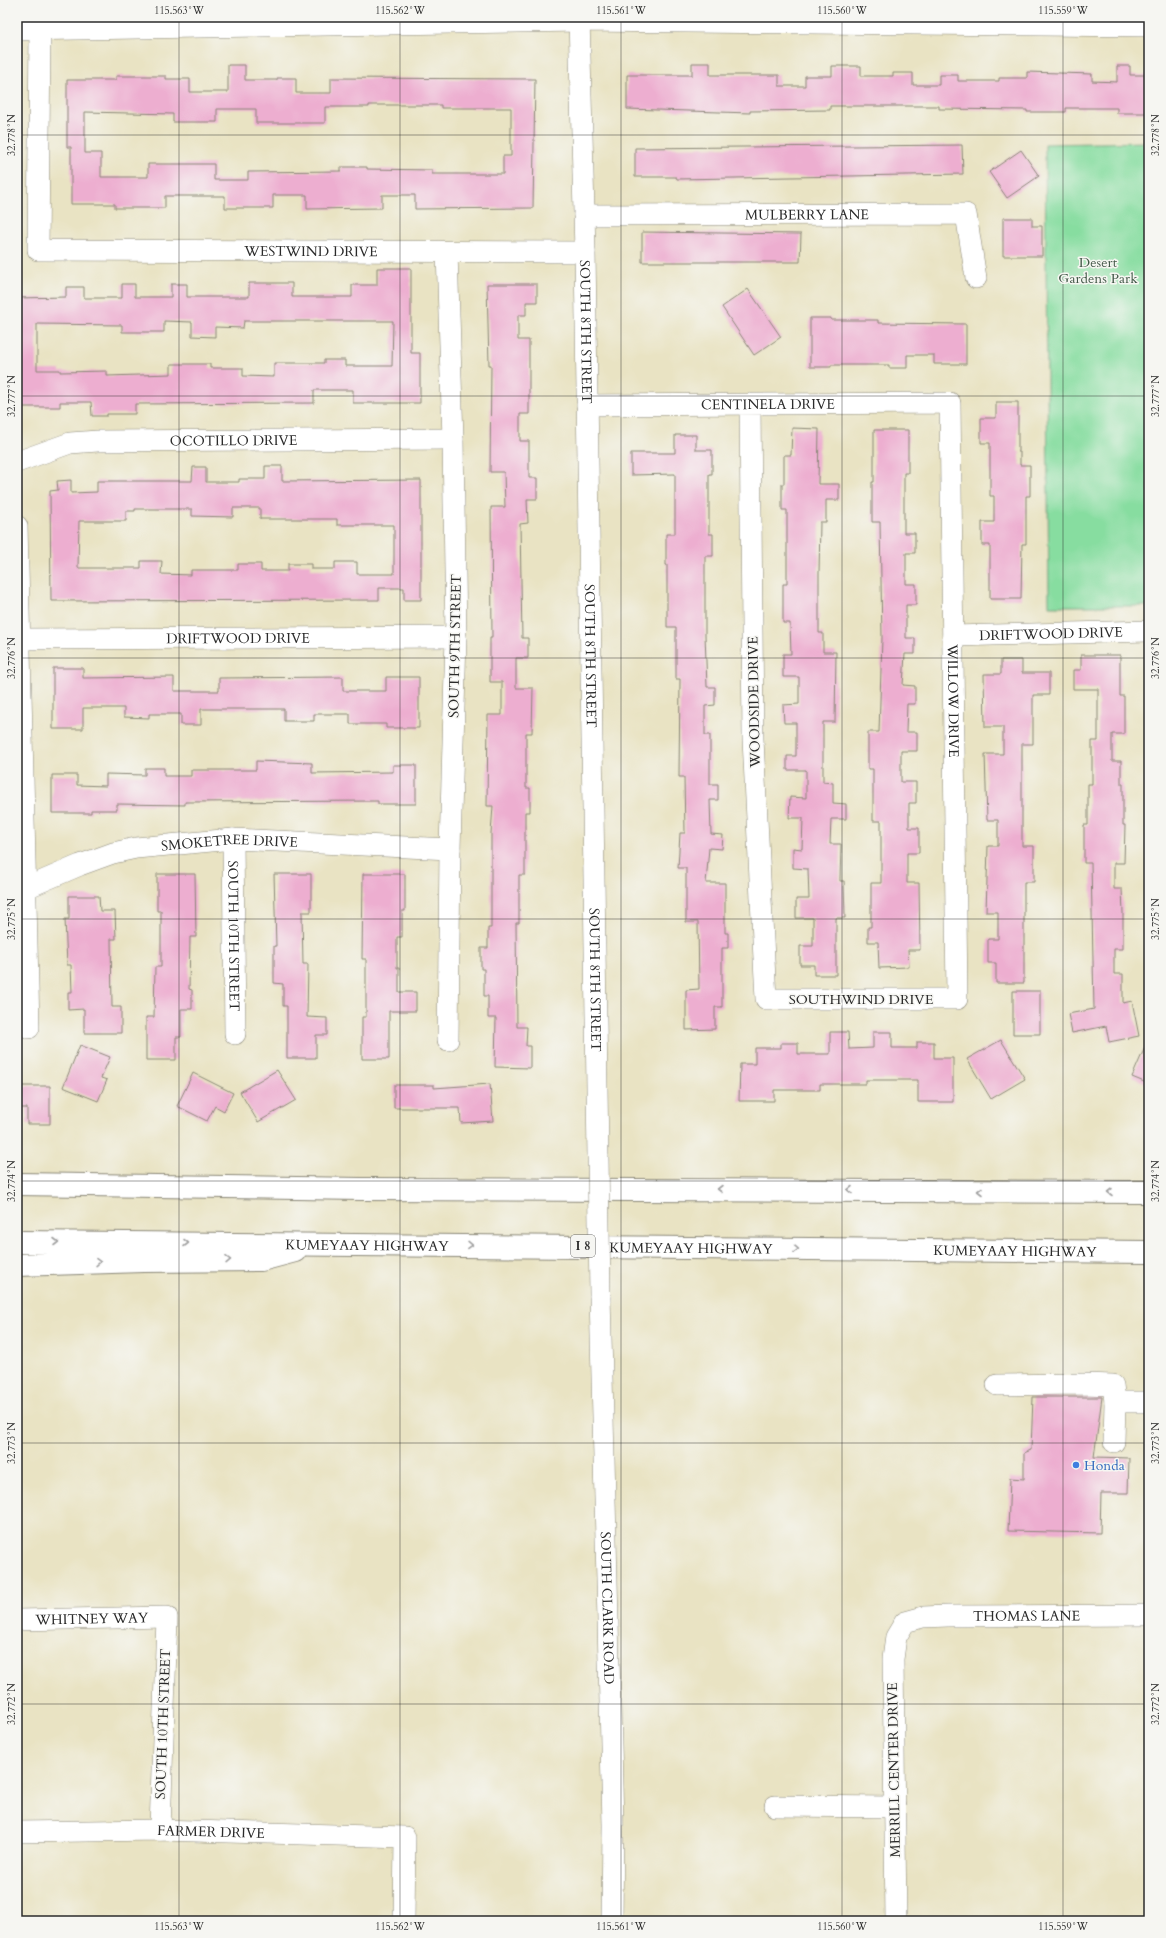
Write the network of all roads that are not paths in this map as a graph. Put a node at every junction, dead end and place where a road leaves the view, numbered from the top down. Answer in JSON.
{"nodes":[{"id":1,"x":579,"y":19,"type":"edge"},
{"id":2,"x":1149,"y":26,"type":"edge"},
{"id":3,"x":17,"y":30,"type":"edge"},
{"id":4,"x":40,"y":30,"type":"junction"},
{"id":5,"x":584,"y":215,"type":"junction"},
{"id":6,"x":447,"y":252,"type":"junction"},
{"id":7,"x":585,"y":252,"type":"junction"},
{"id":8,"x":976,"y":278,"type":"dead end"},
{"id":9,"x":950,"y":403,"type":"joint"},
{"id":10,"x":750,"y":404,"type":"junction"},
{"id":11,"x":587,"y":406,"type":"junction"},
{"id":12,"x":453,"y":440,"type":"junction"},
{"id":13,"x":17,"y":462,"type":"edge"},
{"id":14,"x":17,"y":526,"type":"edge"},
{"id":15,"x":1149,"y":631,"type":"edge"},
{"id":16,"x":953,"y":636,"type":"junction"},
{"id":17,"x":456,"y":637,"type":"junction"},
{"id":18,"x":19,"y":638,"type":"junction"},
{"id":19,"x":233,"y":839,"type":"junction"},
{"id":20,"x":450,"y":849,"type":"junction"},
{"id":21,"x":21,"y":890,"type":"edge"},
{"id":22,"x":766,"y":999,"type":"joint"},
{"id":23,"x":957,"y":1000,"type":"joint"},
{"id":24,"x":29,"y":1028,"type":"dead end"},
{"id":25,"x":235,"y":1034,"type":"dead end"},
{"id":26,"x":448,"y":1040,"type":"dead end"},
{"id":27,"x":17,"y":1184,"type":"edge"},
{"id":28,"x":1149,"y":1192,"type":"edge"},
{"id":29,"x":17,"y":1242,"type":"edge"},
{"id":30,"x":322,"y":1244,"type":"junction"},
{"id":31,"x":1149,"y":1252,"type":"edge"},
{"id":32,"x":17,"y":1265,"type":"edge"},
{"id":33,"x":600,"y":1295,"type":"joint"},
{"id":34,"x":997,"y":1385,"type":"dead end"},
{"id":35,"x":1115,"y":1402,"type":"junction"},
{"id":36,"x":1149,"y":1402,"type":"edge"},
{"id":37,"x":1114,"y":1442,"type":"dead end"},
{"id":38,"x":1149,"y":1615,"type":"edge"},
{"id":39,"x":167,"y":1617,"type":"joint"},
{"id":40,"x":17,"y":1620,"type":"edge"},
{"id":41,"x":905,"y":1622,"type":"joint"},
{"id":42,"x":775,"y":1806,"type":"dead end"},
{"id":43,"x":895,"y":1807,"type":"junction"},
{"id":44,"x":160,"y":1830,"type":"junction"},
{"id":45,"x":17,"y":1832,"type":"edge"},
{"id":46,"x":404,"y":1921,"type":"edge"},
{"id":47,"x":612,"y":1921,"type":"edge"},
{"id":48,"x":896,"y":1921,"type":"edge"}],
"edges":[{"from":1,"to":2,"type":"street"},
{"from":1,"to":4,"type":"street"},
{"from":1,"to":5,"type":"street","name":"SOUTH 8TH STREET"},
{"from":3,"to":4,"type":"street"},
{"from":4,"to":6,"type":"street","name":"WESTWIND DRIVE"},
{"from":5,"to":7,"type":"street","name":"SOUTH 8TH STREET"},
{"from":5,"to":8,"type":"street","name":"MULBERRY LANE"},
{"from":6,"to":7,"type":"street","name":"WESTWIND DRIVE"},
{"from":6,"to":12,"type":"street","name":"SOUTH 9TH STREET"},
{"from":7,"to":11,"type":"street","name":"SOUTH 8TH STREET"},
{"from":9,"to":10,"type":"street","name":"CENTINELA DRIVE"},
{"from":9,"to":16,"type":"street","name":"WILLOW DRIVE"},
{"from":10,"to":11,"type":"street","name":"CENTINELA DRIVE"},
{"from":10,"to":22,"type":"street","name":"WOODSIDE DRIVE"},
{"from":11,"to":33,"type":"street","name":"SOUTH 8TH STREET","bridge":true},
{"from":12,"to":13,"type":"street","name":"OCOTILLO DRIVE"},
{"from":12,"to":17,"type":"street","name":"SOUTH 9TH STREET"},
{"from":14,"to":18,"type":"street"},
{"from":15,"to":16,"type":"street","name":"DRIFTWOOD DRIVE"},
{"from":16,"to":23,"type":"street","name":"WILLOW DRIVE"},
{"from":17,"to":18,"type":"street","name":"DRIFTWOOD DRIVE"},
{"from":17,"to":20,"type":"street","name":"SOUTH 9TH STREET"},
{"from":18,"to":21,"type":"street"},
{"from":19,"to":20,"type":"street","name":"SMOKETREE DRIVE"},
{"from":19,"to":21,"type":"street","name":"SMOKETREE DRIVE"},
{"from":19,"to":25,"type":"street","name":"SOUTH 10TH STREET"},
{"from":20,"to":26,"type":"street","name":"SOUTH 9TH STREET"},
{"from":21,"to":24,"type":"street"},
{"from":22,"to":23,"type":"street","name":"SOUTHWIND DRIVE"},
{"from":28,"to":27,"type":"highway","one_way":true},
{"from":29,"to":30,"type":"highway","name":"KUMEYAAY HIGHWAY","number":"I 8","one_way":true},
{"from":30,"to":31,"type":"highway","name":"KUMEYAAY HIGHWAY","number":"I 8","one_way":true},
{"from":32,"to":30,"type":"highway","one_way":true},
{"from":33,"to":47,"type":"street","name":"SOUTH CLARK ROAD"},
{"from":34,"to":35,"type":"street"},
{"from":35,"to":36,"type":"street"},
{"from":35,"to":37,"type":"street"},
{"from":38,"to":41,"type":"street","name":"THOMAS LANE"},
{"from":39,"to":40,"type":"street","name":"WHITNEY WAY"},
{"from":39,"to":44,"type":"street","name":"SOUTH 10TH STREET"},
{"from":41,"to":43,"type":"street","name":"MERRILL CENTER DRIVE"},
{"from":42,"to":43,"type":"street"},
{"from":43,"to":48,"type":"street","name":"MERRILL CENTER DRIVE"},
{"from":44,"to":45,"type":"street","name":"FARMER DRIVE"},
{"from":44,"to":46,"type":"street","name":"FARMER DRIVE"}]}
